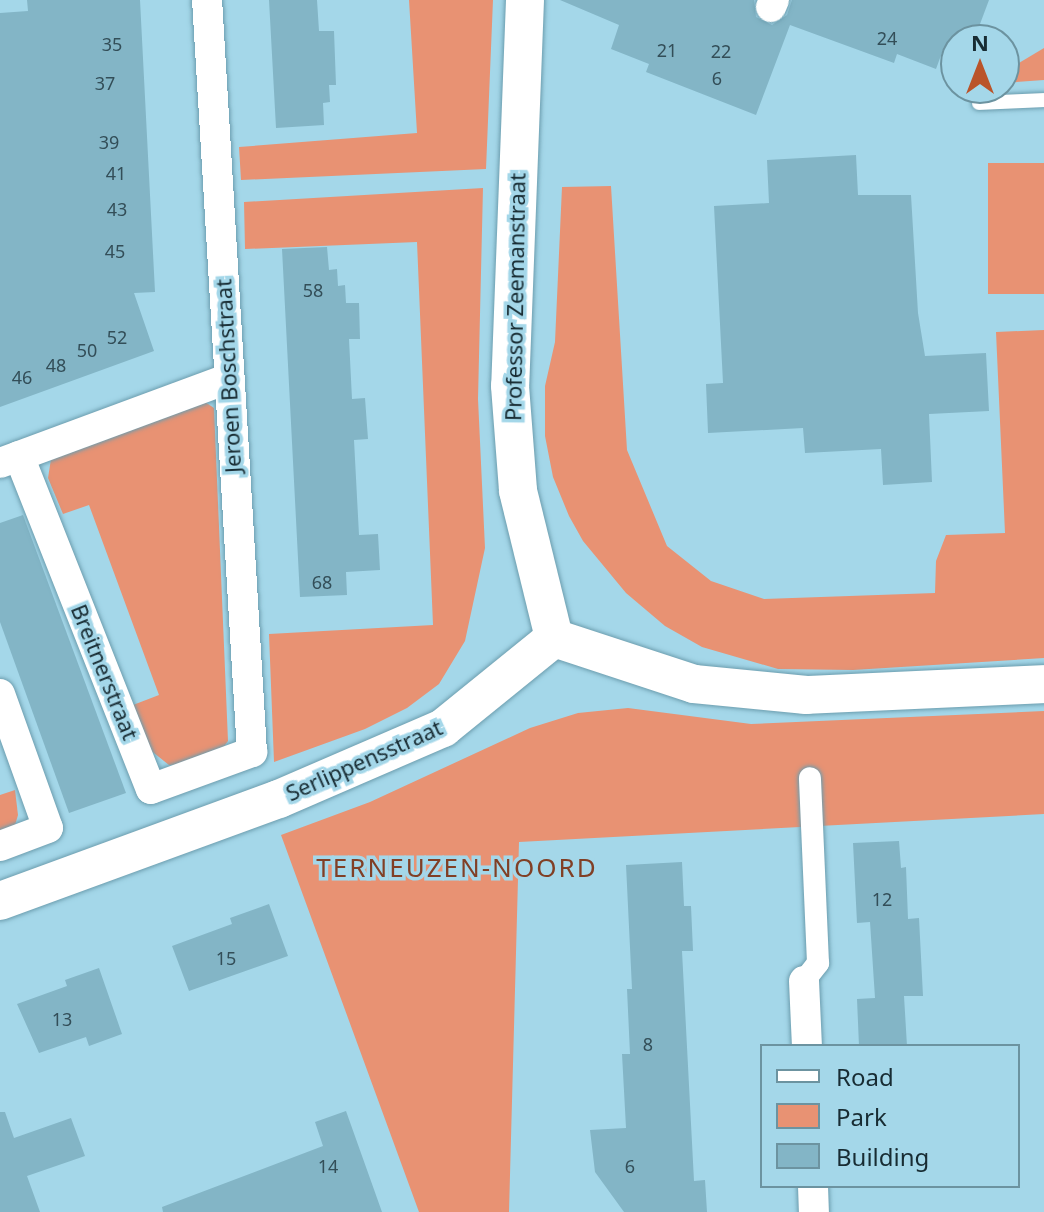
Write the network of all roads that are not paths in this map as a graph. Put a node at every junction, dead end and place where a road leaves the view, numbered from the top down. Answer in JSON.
{"nodes":[{"id":1,"x":207,"y":0,"type":"edge"},
{"id":2,"x":525,"y":0,"type":"edge"},
{"id":3,"x":1044,"y":100,"type":"edge"},
{"id":4,"x":1020,"y":101,"type":"edge"},
{"id":5,"x":227,"y":379,"type":"junction"},
{"id":6,"x":10,"y":459,"type":"edge"},
{"id":7,"x":554,"y":638,"type":"junction"},
{"id":8,"x":1044,"y":684,"type":"edge"},
{"id":9,"x":0,"y":694,"type":"edge"},
{"id":10,"x":252,"y":752,"type":"joint"},
{"id":11,"x":810,"y":778,"type":"dead end"},
{"id":12,"x":0,"y":846,"type":"edge"},
{"id":13,"x":0,"y":901,"type":"edge"},
{"id":14,"x":804,"y":981,"type":"joint"},
{"id":15,"x":807,"y":1044,"type":"edge"},
{"id":16,"x":813,"y":1188,"type":"edge"},
{"id":17,"x":814,"y":1212,"type":"edge"}],
"edges":[{"from":1,"to":5,"type":"street","name":"Jeroen Boschstraat"},
{"from":2,"to":7,"type":"street","name":"Professor Zeemanstraat"},
{"from":3,"to":4,"type":"lane"},
{"from":5,"to":6,"type":"street","name":"Breitnerstraat"},
{"from":5,"to":10,"type":"street","name":"Jeroen Boschstraat"},
{"from":6,"to":10,"type":"street","name":"Breitnerstraat"},
{"from":7,"to":8,"type":"street"},
{"from":7,"to":13,"type":"street","name":"Serlippensstraat"},
{"from":9,"to":12,"type":"street"},
{"from":11,"to":14,"type":"street"},
{"from":14,"to":15,"type":"street"},
{"from":16,"to":17,"type":"street"}]}
